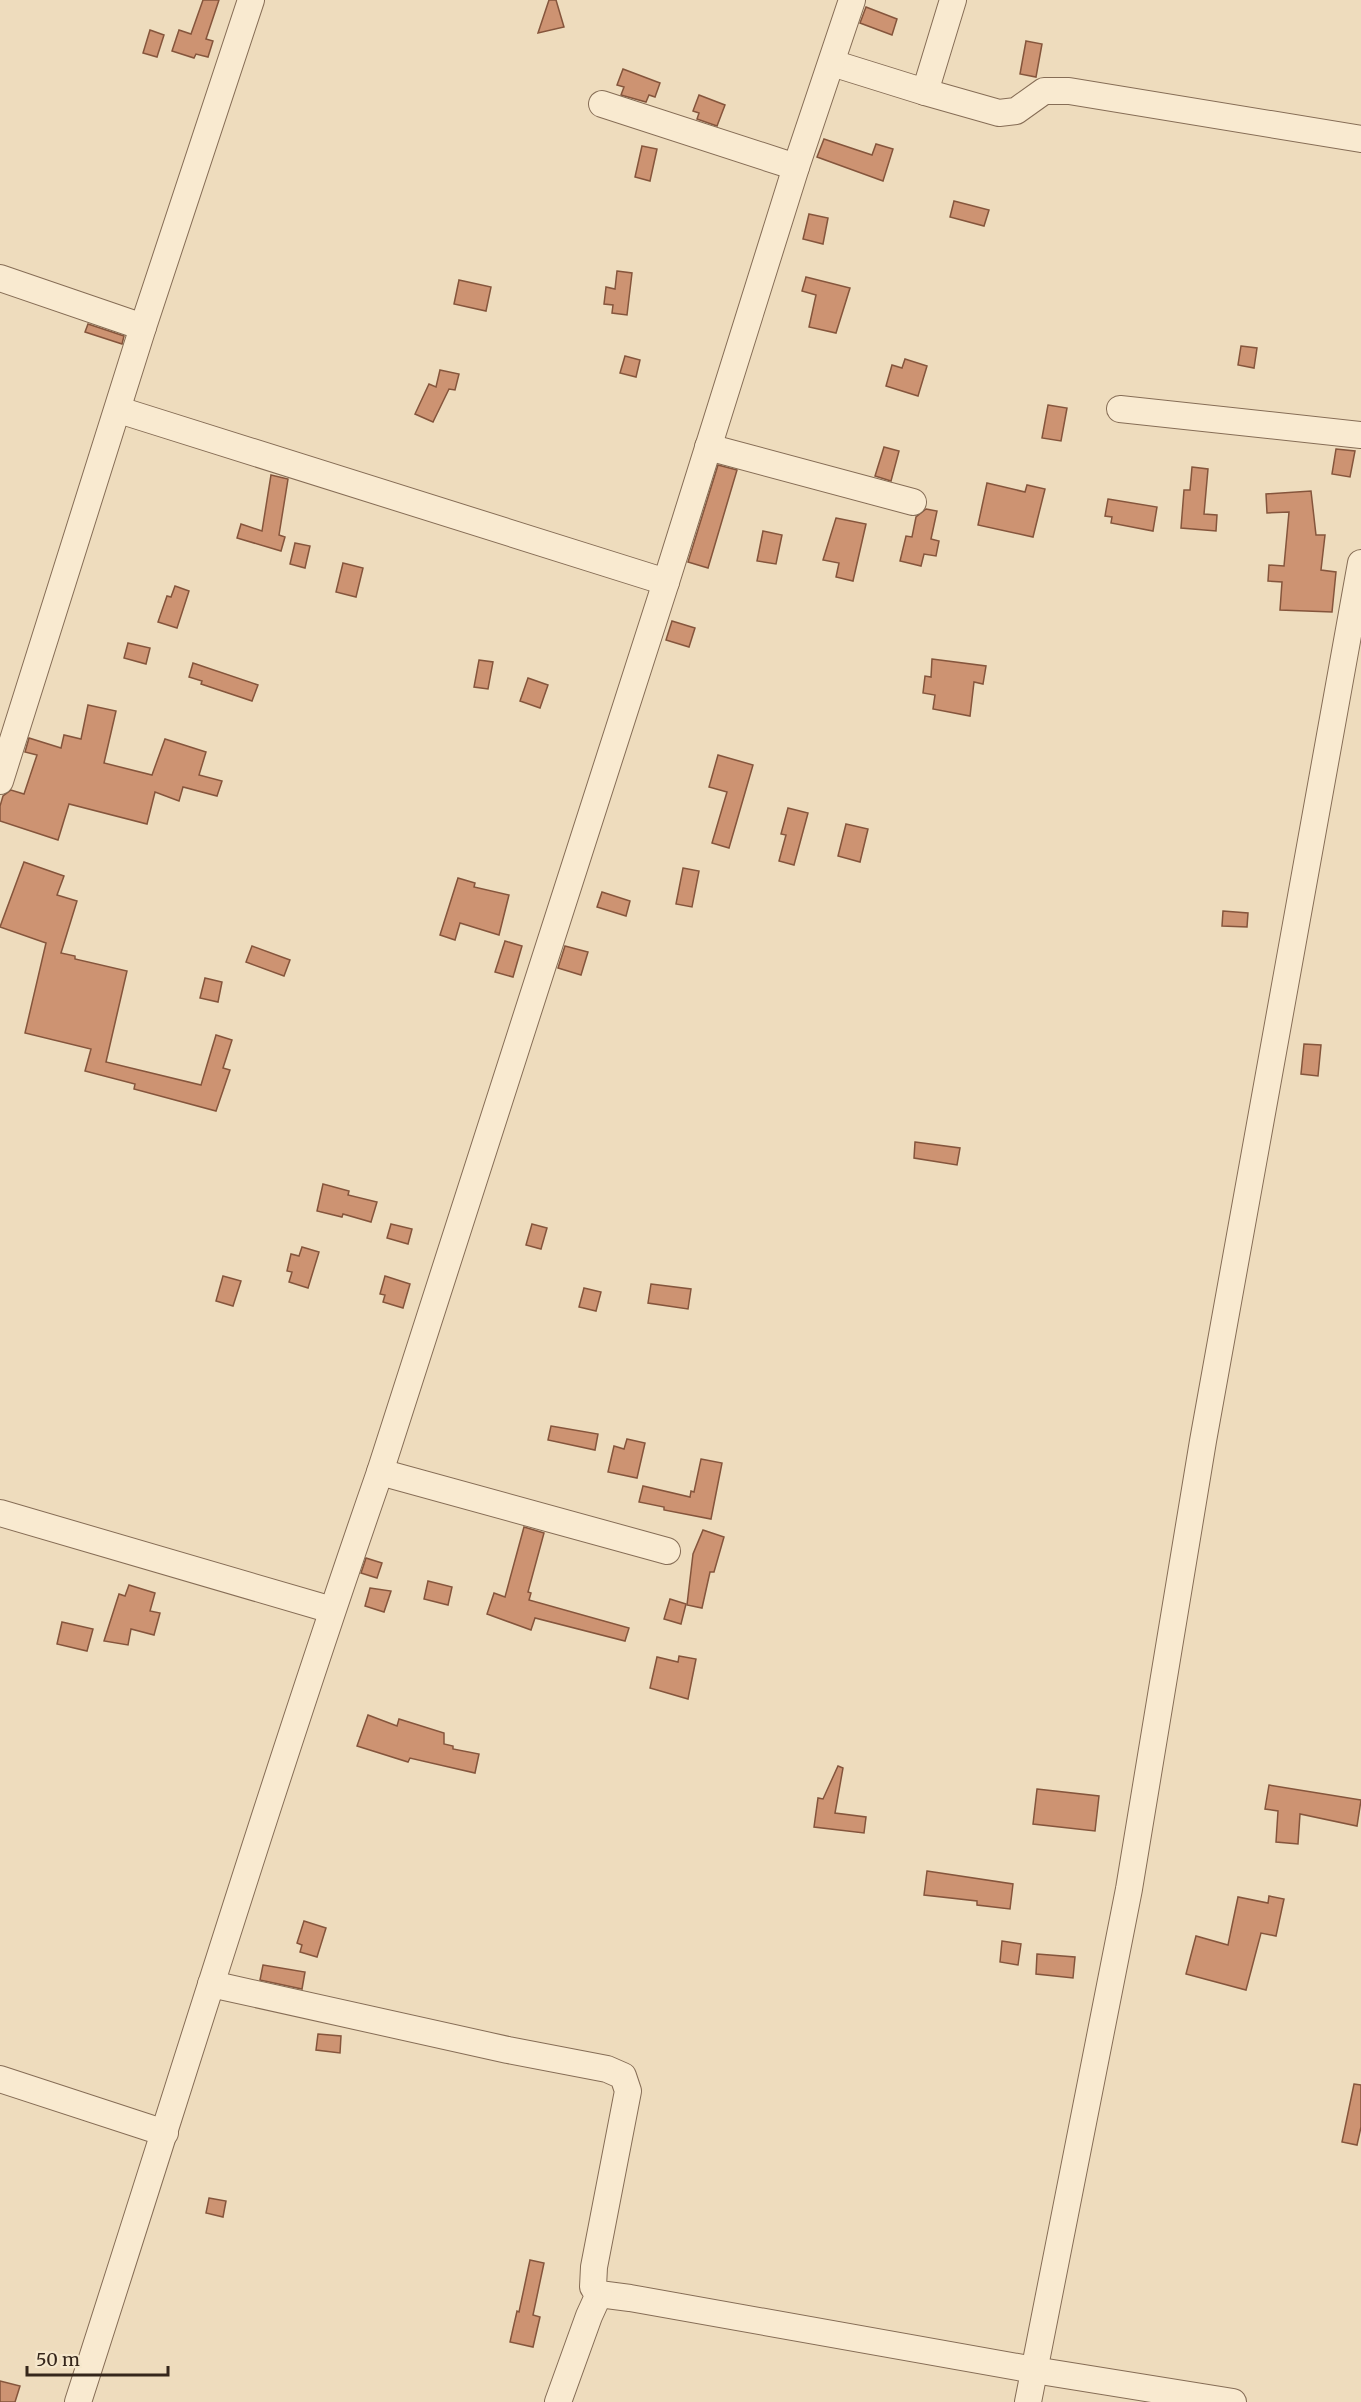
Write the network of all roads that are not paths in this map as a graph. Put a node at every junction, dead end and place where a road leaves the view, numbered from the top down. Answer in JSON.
{"nodes":[{"id":1,"x":251,"y":0,"type":"edge"},
{"id":2,"x":852,"y":0,"type":"edge"},
{"id":3,"x":953,"y":0,"type":"edge"},
{"id":4,"x":832,"y":63,"type":"junction"},
{"id":5,"x":925,"y":92,"type":"junction"},
{"id":6,"x":602,"y":104,"type":"dead end"},
{"id":7,"x":1361,"y":140,"type":"edge"},
{"id":8,"x":796,"y":167,"type":"junction"},
{"id":9,"x":0,"y":278,"type":"edge"},
{"id":10,"x":143,"y":327,"type":"junction"},
{"id":11,"x":1120,"y":409,"type":"dead end"},
{"id":12,"x":119,"y":410,"type":"junction"},
{"id":13,"x":1361,"y":435,"type":"edge"},
{"id":14,"x":708,"y":447,"type":"junction"},
{"id":15,"x":913,"y":502,"type":"dead end"},
{"id":16,"x":1361,"y":563,"type":"edge"},
{"id":17,"x":666,"y":582,"type":"junction"},
{"id":18,"x":0,"y":781,"type":"edge"},
{"id":19,"x":380,"y":1472,"type":"junction"},
{"id":20,"x":0,"y":1513,"type":"edge"},
{"id":21,"x":667,"y":1551,"type":"dead end"},
{"id":22,"x":332,"y":1610,"type":"junction"},
{"id":23,"x":211,"y":1984,"type":"junction"},
{"id":24,"x":0,"y":2079,"type":"edge"},
{"id":25,"x":165,"y":2133,"type":"junction"},
{"id":26,"x":599,"y":2294,"type":"junction"},
{"id":27,"x":1034,"y":2370,"type":"junction"},
{"id":28,"x":78,"y":2402,"type":"edge"},
{"id":29,"x":558,"y":2402,"type":"edge"},
{"id":30,"x":1028,"y":2402,"type":"edge"},
{"id":31,"x":1233,"y":2402,"type":"edge"}],
"edges":[{"from":1,"to":10,"type":"street"},
{"from":2,"to":4,"type":"street"},
{"from":3,"to":5,"type":"street"},
{"from":4,"to":5,"type":"street"},
{"from":4,"to":8,"type":"street"},
{"from":5,"to":7,"type":"street"},
{"from":6,"to":8,"type":"street"},
{"from":8,"to":14,"type":"street"},
{"from":9,"to":10,"type":"street"},
{"from":10,"to":12,"type":"street"},
{"from":11,"to":13,"type":"street"},
{"from":12,"to":17,"type":"street"},
{"from":12,"to":18,"type":"street"},
{"from":14,"to":15,"type":"street"},
{"from":14,"to":17,"type":"street"},
{"from":16,"to":27,"type":"street"},
{"from":17,"to":19,"type":"street"},
{"from":19,"to":21,"type":"street"},
{"from":19,"to":22,"type":"street"},
{"from":20,"to":22,"type":"street"},
{"from":22,"to":23,"type":"street"},
{"from":23,"to":25,"type":"street"},
{"from":23,"to":26,"type":"street"},
{"from":24,"to":25,"type":"street"},
{"from":25,"to":28,"type":"street"},
{"from":26,"to":27,"type":"street"},
{"from":26,"to":29,"type":"street"},
{"from":27,"to":30,"type":"street"},
{"from":27,"to":31,"type":"street"}]}
